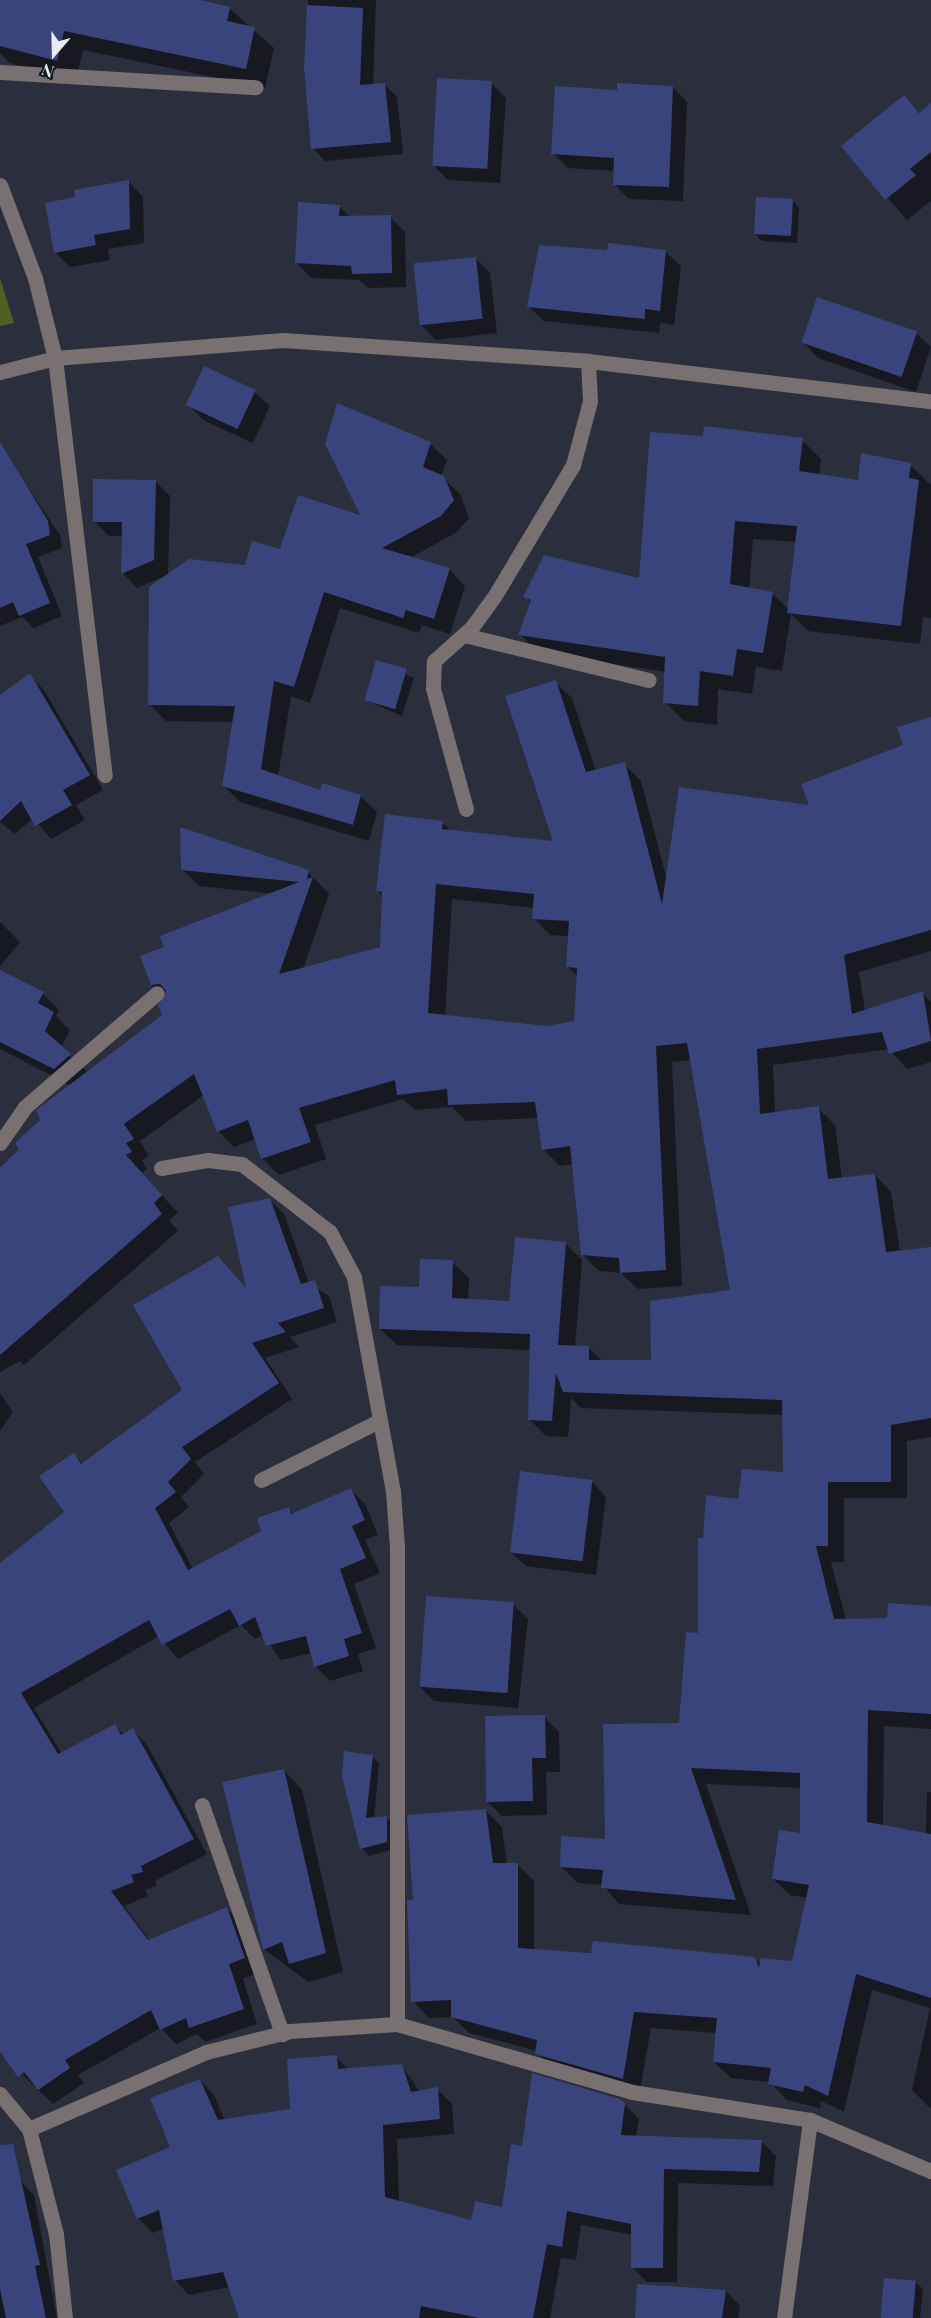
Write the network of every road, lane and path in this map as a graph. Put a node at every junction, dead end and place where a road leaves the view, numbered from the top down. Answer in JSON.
{"nodes":[{"id":1,"x":0,"y":72,"type":"edge"},
{"id":2,"x":256,"y":87,"type":"dead end"},
{"id":3,"x":0,"y":185,"type":"edge"},
{"id":4,"x":55,"y":358,"type":"junction"},
{"id":5,"x":588,"y":361,"type":"junction"},
{"id":6,"x":0,"y":372,"type":"edge"},
{"id":7,"x":931,"y":401,"type":"edge"},
{"id":8,"x":464,"y":635,"type":"junction"},
{"id":9,"x":649,"y":680,"type":"dead end"},
{"id":10,"x":105,"y":775,"type":"dead end"},
{"id":11,"x":466,"y":809,"type":"dead end"},
{"id":12,"x":156,"y":993,"type":"dead end"},
{"id":13,"x":0,"y":1143,"type":"edge"},
{"id":14,"x":160,"y":1168,"type":"dead end"},
{"id":15,"x":379,"y":1421,"type":"junction"},
{"id":16,"x":261,"y":1479,"type":"dead end"},
{"id":17,"x":202,"y":1805,"type":"dead end"},
{"id":18,"x":397,"y":2024,"type":"junction"},
{"id":19,"x":282,"y":2034,"type":"junction"},
{"id":20,"x":0,"y":2094,"type":"edge"},
{"id":21,"x":810,"y":2120,"type":"junction"},
{"id":22,"x":29,"y":2129,"type":"junction"},
{"id":23,"x":931,"y":2171,"type":"edge"},
{"id":24,"x":65,"y":2318,"type":"edge"},
{"id":25,"x":784,"y":2318,"type":"edge"}],
"edges":[{"from":1,"to":2,"type":"street"},
{"from":3,"to":4,"type":"street"},
{"from":4,"to":5,"type":"street"},
{"from":4,"to":6,"type":"street"},
{"from":4,"to":10,"type":"street"},
{"from":5,"to":7,"type":"street"},
{"from":5,"to":8,"type":"street"},
{"from":8,"to":9,"type":"street"},
{"from":8,"to":11,"type":"street"},
{"from":12,"to":13,"type":"street"},
{"from":14,"to":15,"type":"street"},
{"from":15,"to":16,"type":"street"},
{"from":15,"to":18,"type":"street"},
{"from":17,"to":19,"type":"street"},
{"from":18,"to":19,"type":"street"},
{"from":18,"to":21,"type":"street"},
{"from":19,"to":22,"type":"street"},
{"from":20,"to":22,"type":"street"},
{"from":21,"to":23,"type":"street"},
{"from":21,"to":25,"type":"street"},
{"from":22,"to":24,"type":"street"}]}
